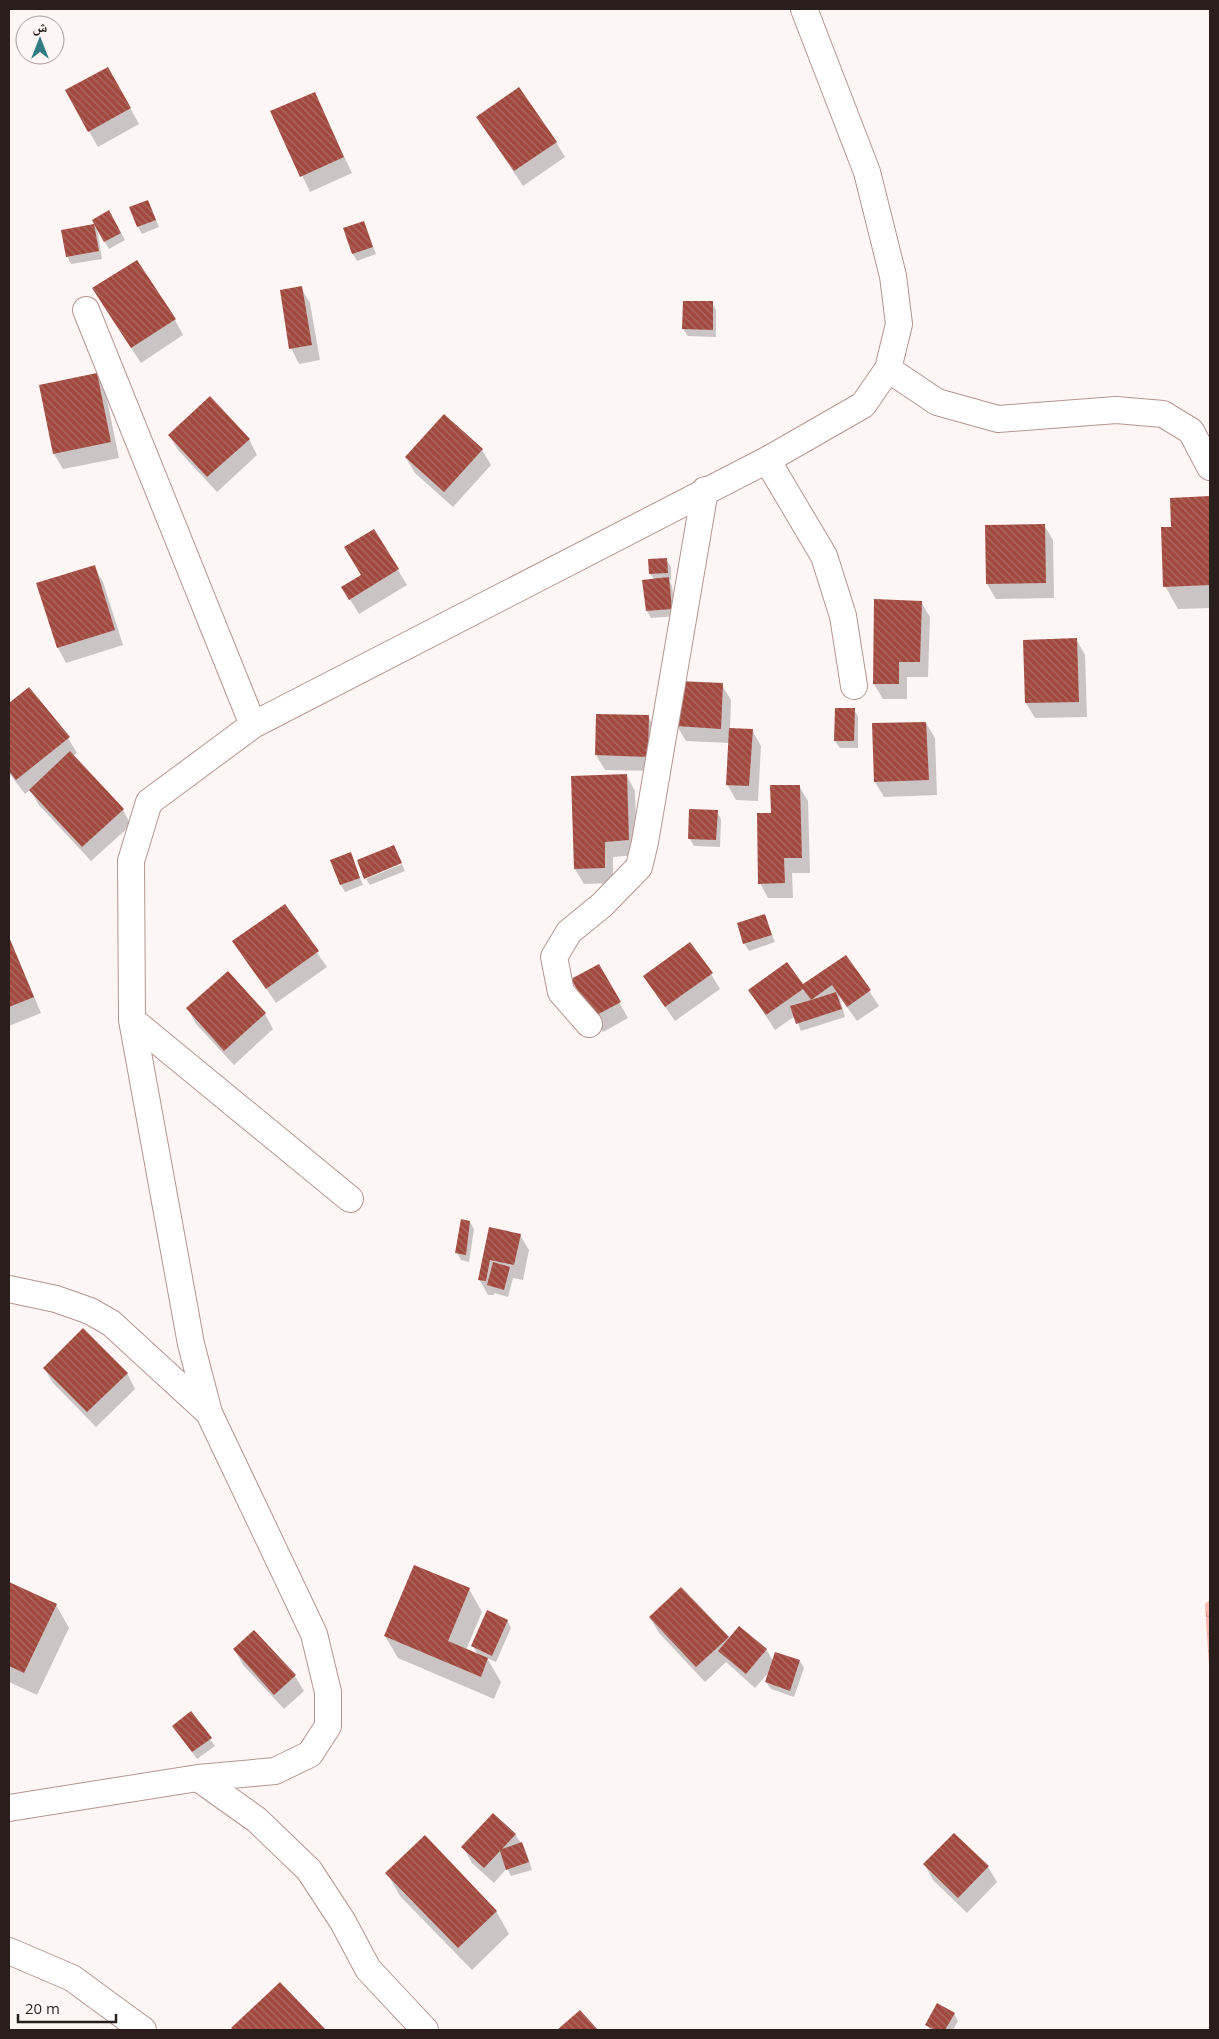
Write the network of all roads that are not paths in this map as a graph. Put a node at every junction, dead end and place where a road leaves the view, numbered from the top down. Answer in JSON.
{"nodes":[{"id":1,"x":804,"y":9,"type":"edge"},
{"id":2,"x":86,"y":310,"type":"dead end"},
{"id":3,"x":888,"y":369,"type":"junction"},
{"id":4,"x":767,"y":460,"type":"junction"},
{"id":5,"x":1210,"y":467,"type":"edge"},
{"id":6,"x":705,"y":490,"type":"junction"},
{"id":7,"x":854,"y":686,"type":"dead end"},
{"id":8,"x":253,"y":725,"type":"junction"},
{"id":9,"x":132,"y":1020,"type":"junction"},
{"id":10,"x":589,"y":1024,"type":"dead end"},
{"id":11,"x":350,"y":1199,"type":"dead end"},
{"id":12,"x":9,"y":1289,"type":"edge"},
{"id":13,"x":209,"y":1414,"type":"junction"},
{"id":14,"x":198,"y":1778,"type":"junction"},
{"id":15,"x":9,"y":1808,"type":"edge"},
{"id":16,"x":9,"y":1951,"type":"edge"},
{"id":17,"x":143,"y":2030,"type":"edge"},
{"id":18,"x":425,"y":2030,"type":"edge"}],
"edges":[{"from":1,"to":3,"type":"street"},
{"from":2,"to":8,"type":"street"},
{"from":3,"to":4,"type":"street"},
{"from":3,"to":5,"type":"street"},
{"from":4,"to":6,"type":"street"},
{"from":4,"to":7,"type":"street"},
{"from":6,"to":8,"type":"street"},
{"from":6,"to":10,"type":"street"},
{"from":8,"to":9,"type":"street"},
{"from":9,"to":11,"type":"street"},
{"from":9,"to":13,"type":"street"},
{"from":12,"to":13,"type":"street"},
{"from":13,"to":14,"type":"street"},
{"from":14,"to":15,"type":"street"},
{"from":14,"to":18,"type":"street"},
{"from":16,"to":17,"type":"street"}]}
